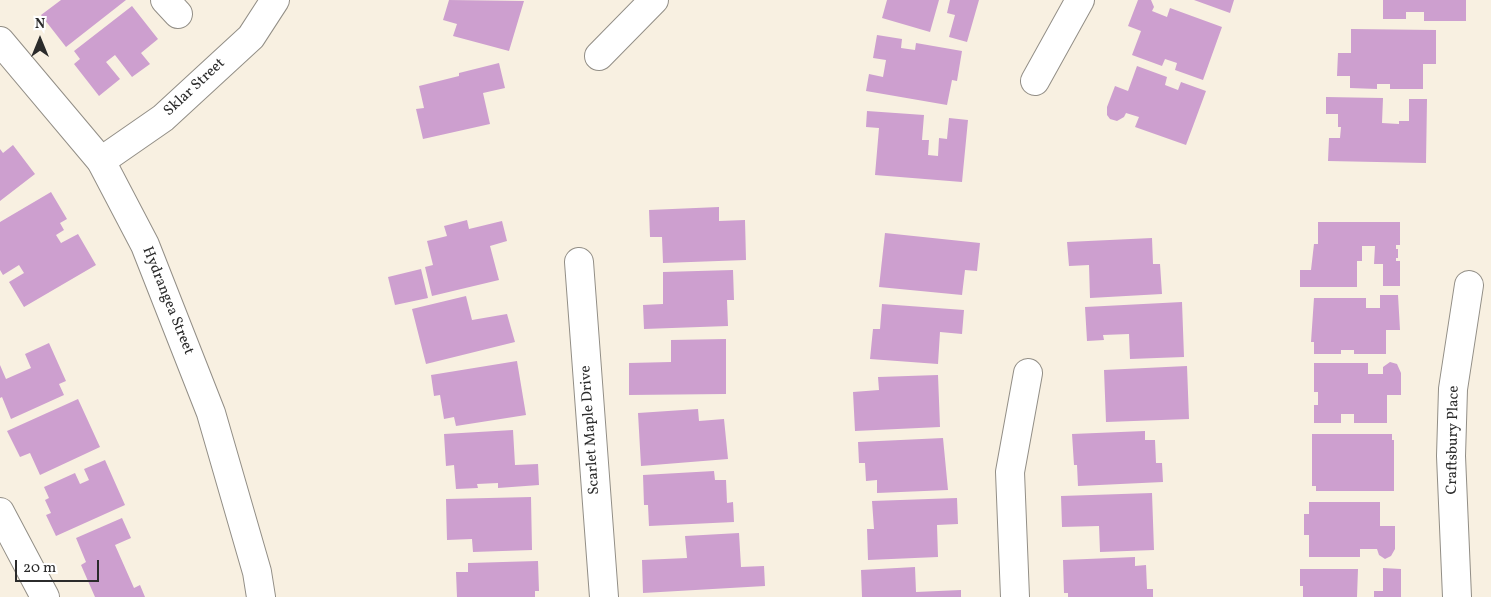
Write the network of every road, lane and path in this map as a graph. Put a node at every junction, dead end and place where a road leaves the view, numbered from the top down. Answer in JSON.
{"nodes":[{"id":1,"x":275,"y":0,"type":"edge"},
{"id":2,"x":654,"y":0,"type":"edge"},
{"id":3,"x":1080,"y":0,"type":"edge"},
{"id":4,"x":0,"y":41,"type":"edge"},
{"id":5,"x":598,"y":56,"type":"dead end"},
{"id":6,"x":1035,"y":81,"type":"dead end"},
{"id":7,"x":101,"y":161,"type":"junction"},
{"id":8,"x":579,"y":262,"type":"dead end"},
{"id":9,"x":1469,"y":285,"type":"dead end"},
{"id":10,"x":1028,"y":373,"type":"dead end"},
{"id":11,"x":0,"y":512,"type":"edge"},
{"id":12,"x":45,"y":597,"type":"edge"},
{"id":13,"x":261,"y":597,"type":"edge"},
{"id":14,"x":604,"y":597,"type":"edge"},
{"id":15,"x":1015,"y":597,"type":"edge"},
{"id":16,"x":1457,"y":597,"type":"edge"}],
"edges":[{"from":1,"to":7,"type":"street","name":"Sklar Street"},
{"from":2,"to":5,"type":"street"},
{"from":3,"to":6,"type":"street"},
{"from":4,"to":7,"type":"street","name":"Hydrangea Street"},
{"from":7,"to":13,"type":"street","name":"Hydrangea Street"},
{"from":8,"to":14,"type":"street","name":"Scarlet Maple Drive"},
{"from":9,"to":16,"type":"street","name":"Craftsbury Place"},
{"from":10,"to":15,"type":"street"},
{"from":11,"to":12,"type":"street"}]}
